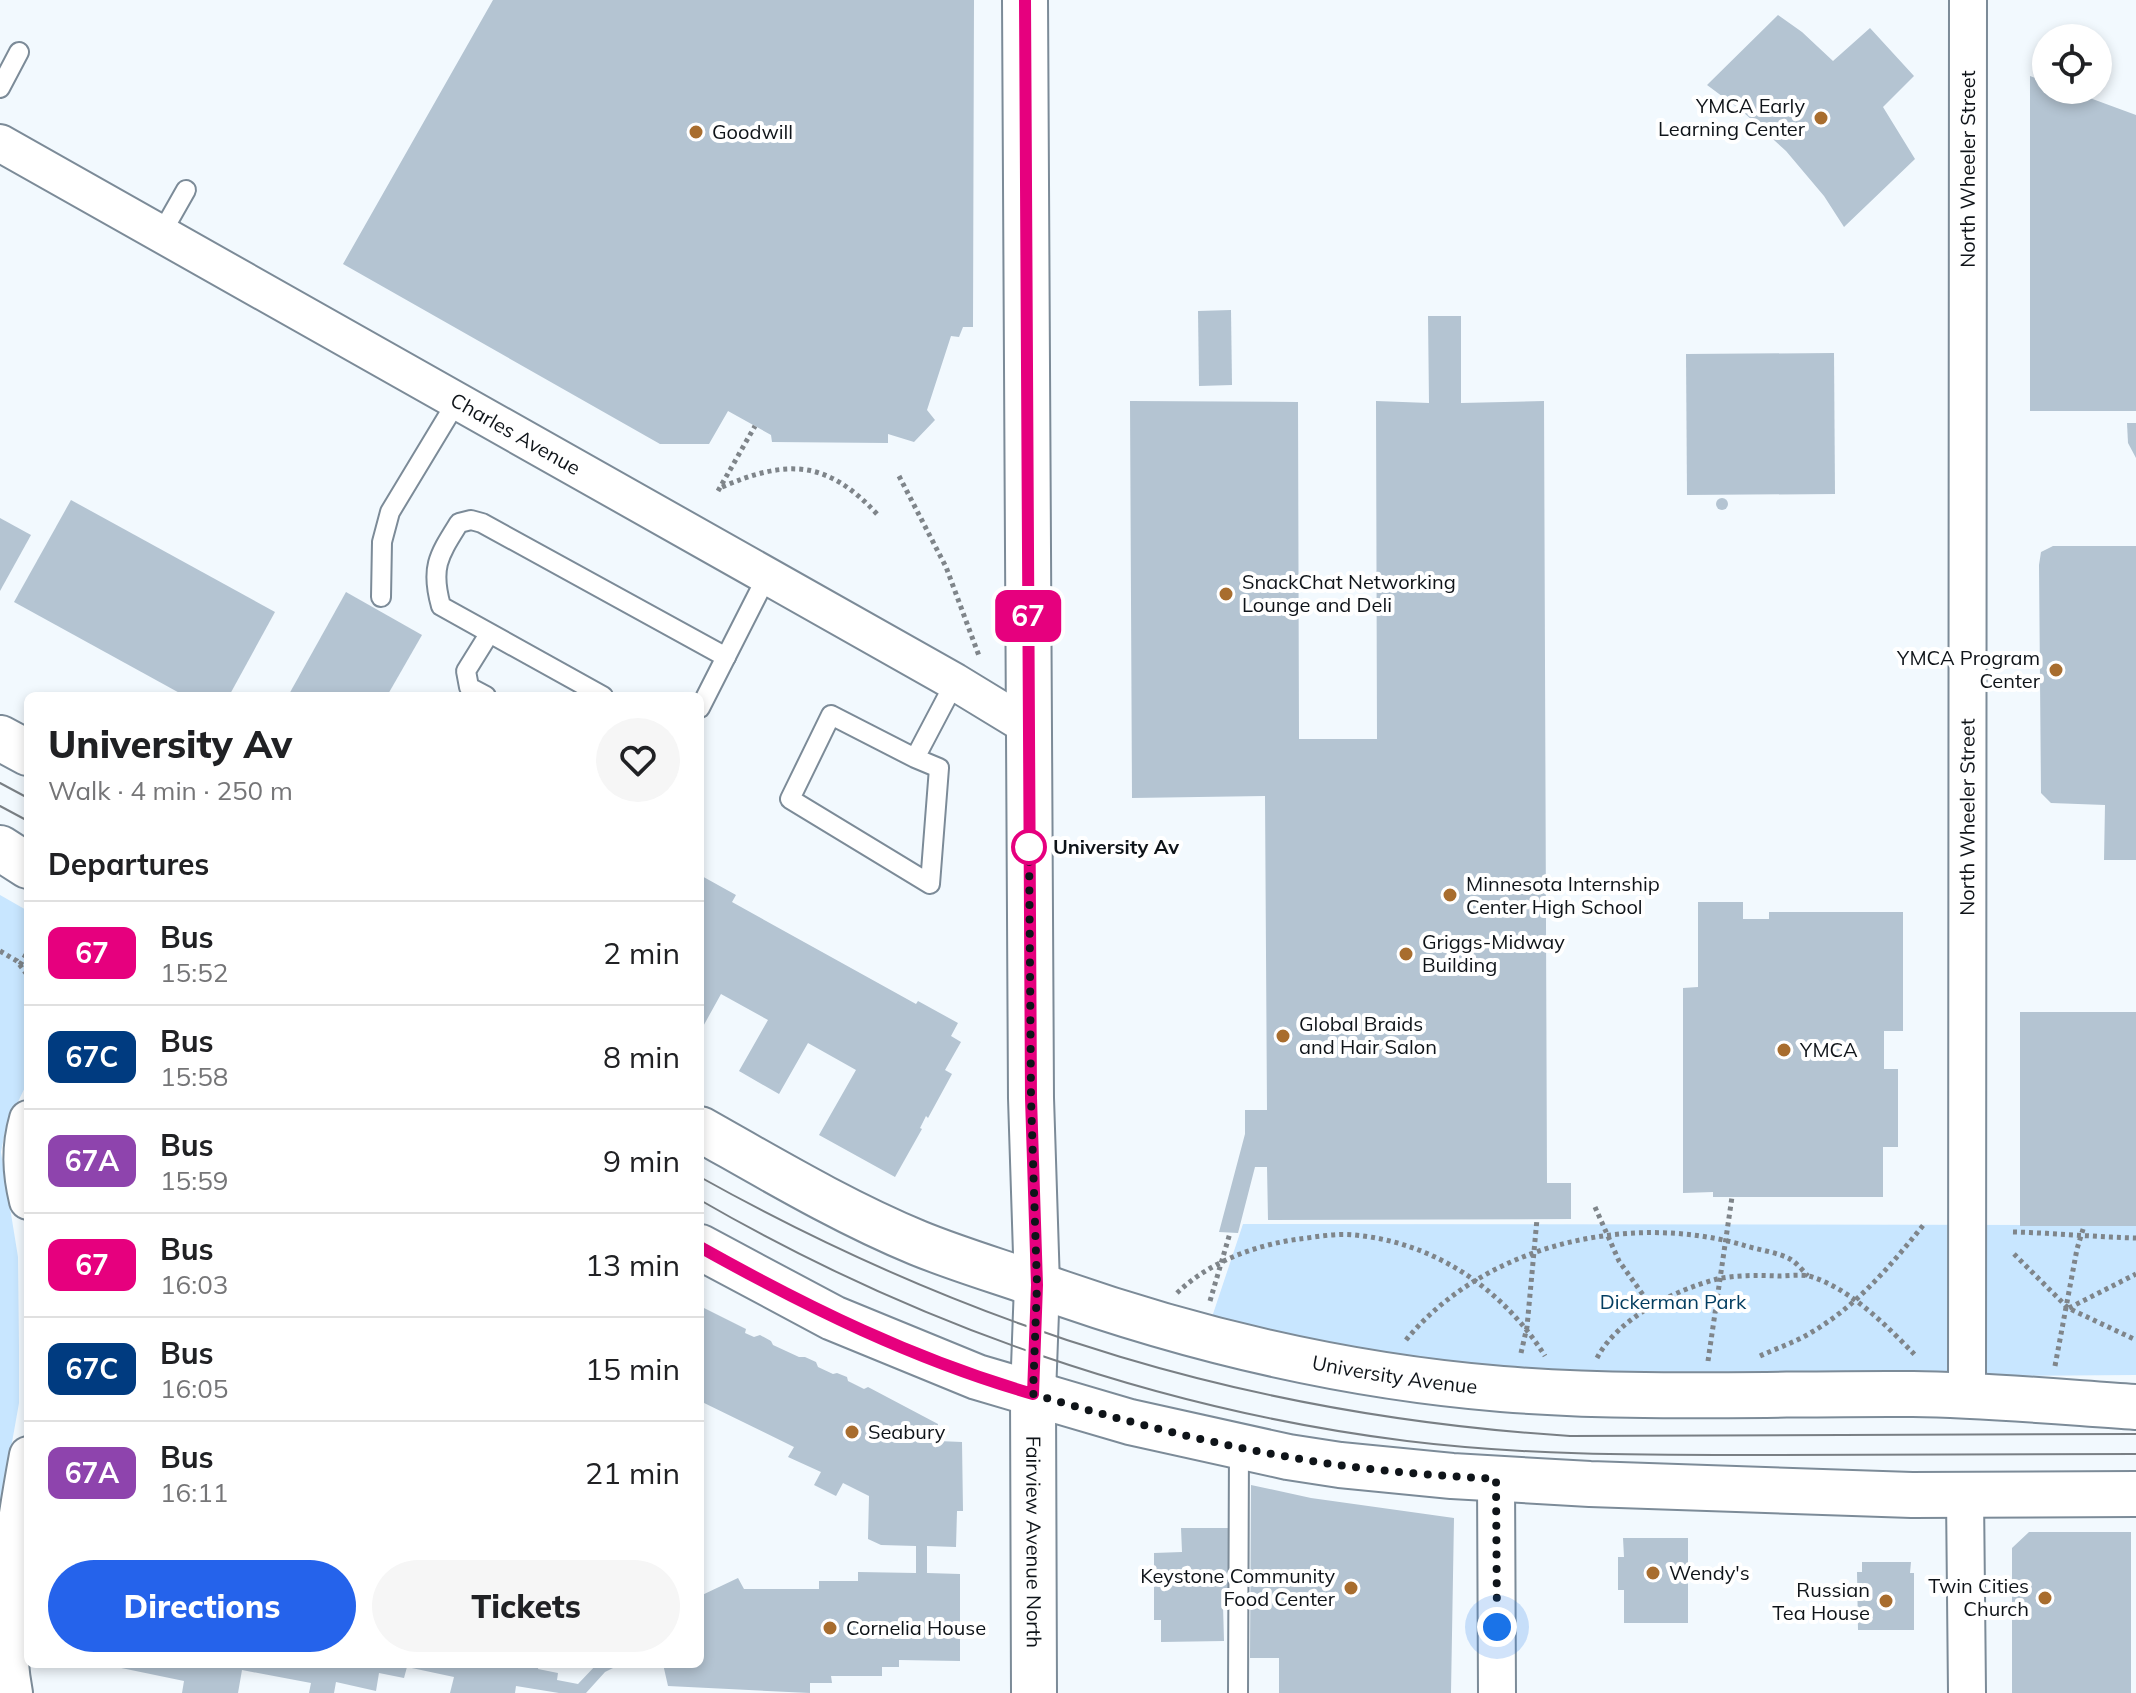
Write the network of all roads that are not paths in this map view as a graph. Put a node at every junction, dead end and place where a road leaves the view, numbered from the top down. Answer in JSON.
{"nodes":[{"id":1,"x":1025,"y":0,"type":"edge"},
{"id":2,"x":1968,"y":0,"type":"edge"},
{"id":3,"x":19,"y":52,"type":"dead end"},
{"id":4,"x":0,"y":88,"type":"edge"},
{"id":5,"x":0,"y":143,"type":"edge"},
{"id":6,"x":186,"y":190,"type":"dead end"},
{"id":7,"x":161,"y":234,"type":"junction"},
{"id":8,"x":457,"y":401,"type":"junction"},
{"id":9,"x":767,"y":576,"type":"junction"},
{"id":10,"x":381,"y":597,"type":"dead end"},
{"id":11,"x":489,"y":634,"type":"junction"},
{"id":12,"x":726,"y":657,"type":"junction"},
{"id":13,"x":967,"y":669,"type":"junction"},
{"id":14,"x":575,"y":689,"type":"edge"},
{"id":15,"x":478,"y":692,"type":"edge"},
{"id":16,"x":704,"y":700,"type":"edge"},
{"id":17,"x":1029,"y":727,"type":"junction"},
{"id":18,"x":0,"y":738,"type":"edge"},
{"id":19,"x":24,"y":751,"type":"edge"},
{"id":20,"x":915,"y":758,"type":"junction"},
{"id":21,"x":0,"y":848,"type":"edge"},
{"id":22,"x":24,"y":863,"type":"edge"},
{"id":23,"x":704,"y":1131,"type":"edge"},
{"id":24,"x":24,"y":1132,"type":"edge"},
{"id":25,"x":24,"y":1178,"type":"edge"},
{"id":26,"x":704,"y":1249,"type":"edge"},
{"id":27,"x":1037,"y":1285,"type":"junction"},
{"id":28,"x":1033,"y":1394,"type":"junction"},
{"id":29,"x":1967,"y":1395,"type":"junction"},
{"id":30,"x":2136,"y":1407,"type":"edge"},
{"id":31,"x":1239,"y":1447,"type":"junction"},
{"id":32,"x":24,"y":1477,"type":"edge"},
{"id":33,"x":1496,"y":1479,"type":"junction"},
{"id":34,"x":2136,"y":1494,"type":"edge"},
{"id":35,"x":1965,"y":1495,"type":"junction"},
{"id":36,"x":7,"y":1684,"type":"edge"},
{"id":37,"x":1034,"y":1693,"type":"edge"},
{"id":38,"x":1238,"y":1693,"type":"edge"},
{"id":39,"x":1497,"y":1693,"type":"edge"},
{"id":40,"x":1967,"y":1693,"type":"edge"}],
"edges":[{"from":1,"to":17,"type":"main road","name":"Fairview Avenue North"},
{"from":2,"to":29,"type":"street","name":"North Wheeler Street"},
{"from":3,"to":4,"type":"lane"},
{"from":5,"to":7,"type":"street","name":"Charles Avenue"},
{"from":6,"to":7,"type":"lane"},
{"from":7,"to":8,"type":"street","name":"Charles Avenue"},
{"from":8,"to":9,"type":"street","name":"Charles Avenue"},
{"from":8,"to":10,"type":"lane"},
{"from":9,"to":12,"type":"lane"},
{"from":9,"to":13,"type":"street","name":"Charles Avenue"},
{"from":11,"to":12,"type":"lane"},
{"from":11,"to":14,"type":"lane"},
{"from":11,"to":15,"type":"lane"},
{"from":12,"to":16,"type":"lane"},
{"from":13,"to":17,"type":"street","name":"Charles Avenue"},
{"from":13,"to":20,"type":"lane"},
{"from":17,"to":27,"type":"main road","name":"Fairview Avenue North"},
{"from":18,"to":19,"type":"main road"},
{"from":20,"to":20,"type":"lane"},
{"from":21,"to":22,"type":"main road"},
{"from":23,"to":27,"type":"main road","name":"University Avenue"},
{"from":24,"to":25,"type":"street"},
{"from":26,"to":28,"type":"main road"},
{"from":27,"to":28,"type":"main road","name":"Fairview Avenue North"},
{"from":27,"to":29,"type":"main road","name":"University Avenue"},
{"from":28,"to":31,"type":"main road"},
{"from":28,"to":37,"type":"main road","name":"Fairview Avenue North"},
{"from":29,"to":30,"type":"main road","name":"University Avenue"},
{"from":31,"to":33,"type":"main road"},
{"from":31,"to":38,"type":"lane"},
{"from":32,"to":36,"type":"street"},
{"from":33,"to":35,"type":"main road"},
{"from":33,"to":39,"type":"street"},
{"from":34,"to":35,"type":"main road"},
{"from":35,"to":40,"type":"street"}]}
